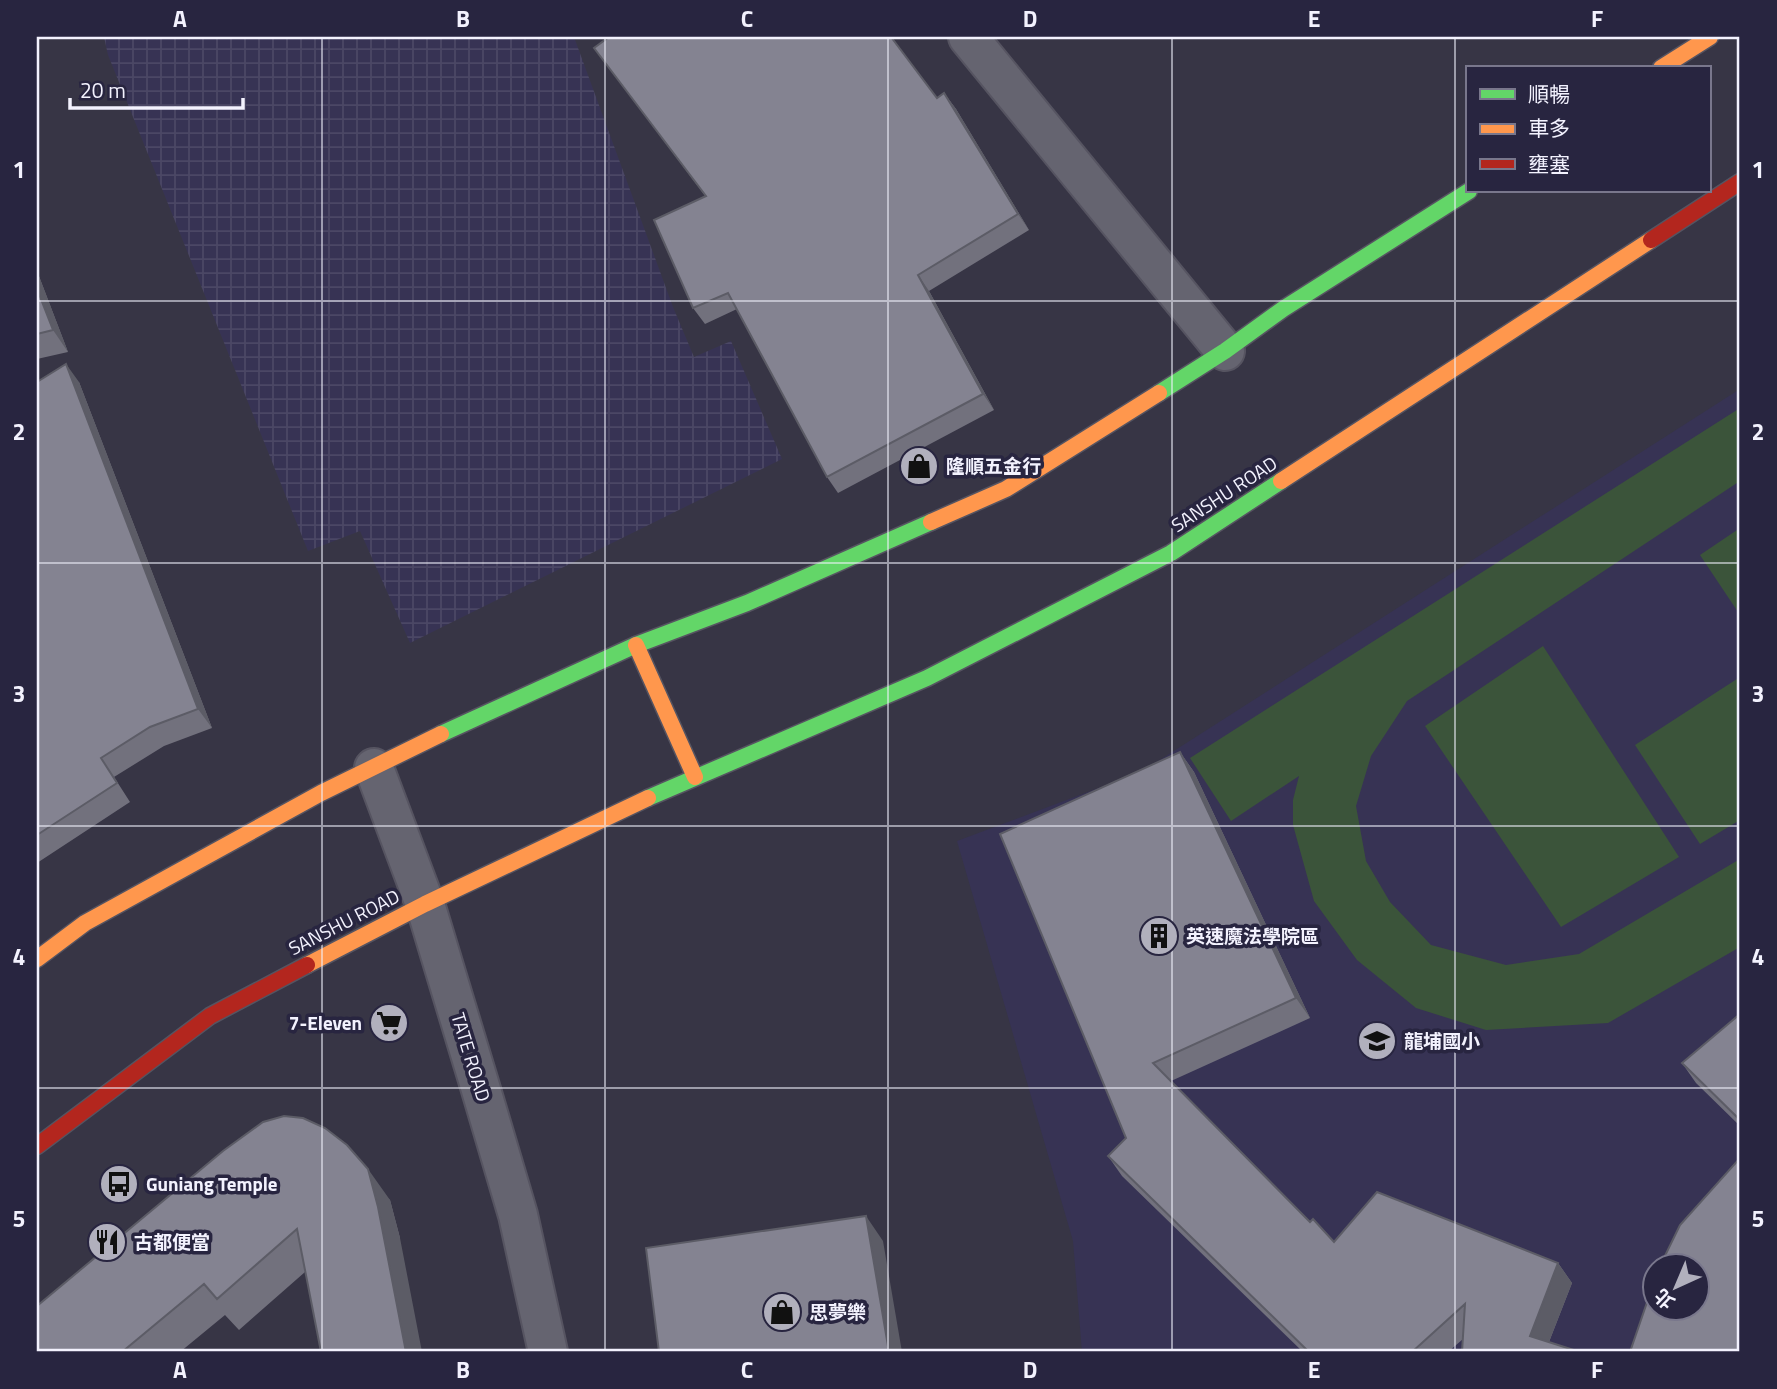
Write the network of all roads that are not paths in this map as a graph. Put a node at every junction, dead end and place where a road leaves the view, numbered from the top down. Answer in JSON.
{"nodes":[{"id":1,"x":968,"y":37,"type":"edge"},
{"id":2,"x":1710,"y":37,"type":"edge"},
{"id":3,"x":1664,"y":66,"type":"edge"},
{"id":4,"x":1740,"y":182,"type":"edge"},
{"id":5,"x":1467,"y":192,"type":"edge"},
{"id":6,"x":1225,"y":351,"type":"junction"},
{"id":7,"x":636,"y":645,"type":"junction"},
{"id":8,"x":373,"y":768,"type":"junction"},
{"id":9,"x":695,"y":777,"type":"junction"},
{"id":10,"x":425,"y":904,"type":"junction"},
{"id":11,"x":37,"y":959,"type":"edge"},
{"id":12,"x":37,"y":1146,"type":"edge"},
{"id":13,"x":548,"y":1352,"type":"edge"}],
"edges":[{"from":1,"to":6,"type":"street"},
{"from":2,"to":3,"type":"street"},
{"from":4,"to":9,"type":"street","name":"SANSHU ROAD"},
{"from":5,"to":6,"type":"street"},
{"from":6,"to":7,"type":"street"},
{"from":7,"to":8,"type":"street"},
{"from":7,"to":9,"type":"street"},
{"from":8,"to":10,"type":"street","name":"TATE ROAD"},
{"from":8,"to":11,"type":"street"},
{"from":9,"to":10,"type":"street","name":"SANSHU ROAD"},
{"from":10,"to":12,"type":"street","name":"SANSHU ROAD"},
{"from":10,"to":13,"type":"street","name":"TATE ROAD"}]}
